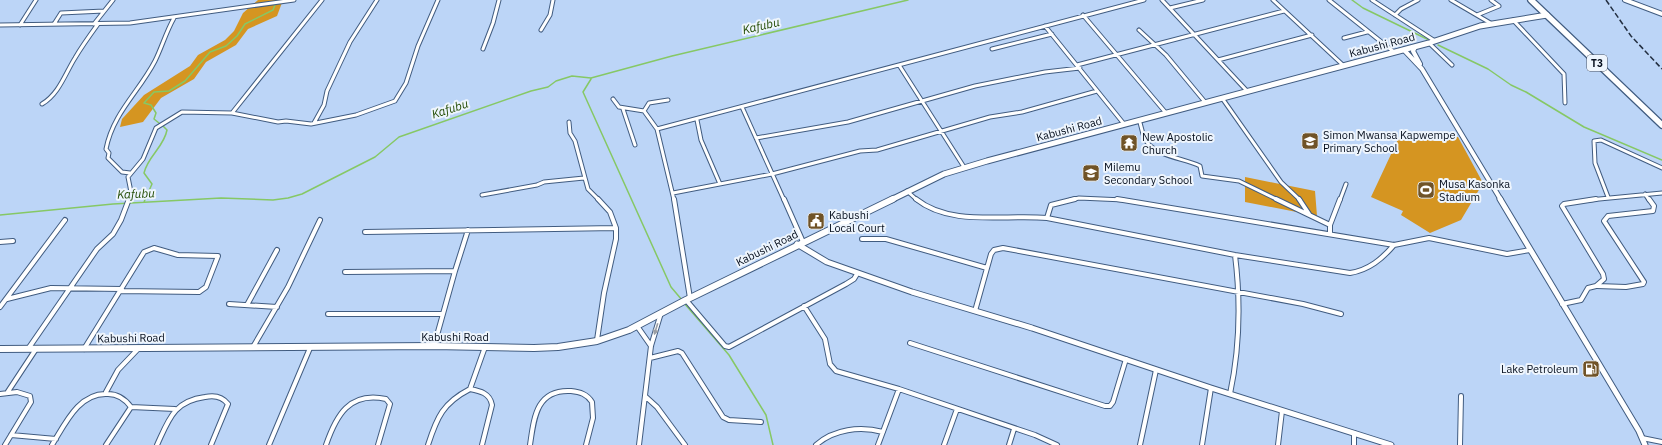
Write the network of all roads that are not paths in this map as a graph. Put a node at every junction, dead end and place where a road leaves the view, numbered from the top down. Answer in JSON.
{"nodes":[{"id":1,"x":36,"y":0,"type":"edge"},
{"id":2,"x":113,"y":0,"type":"edge"},
{"id":3,"x":294,"y":0,"type":"edge"},
{"id":4,"x":322,"y":0,"type":"edge"},
{"id":5,"x":377,"y":0,"type":"edge"},
{"id":6,"x":438,"y":0,"type":"edge"},
{"id":7,"x":499,"y":0,"type":"edge"},
{"id":8,"x":553,"y":0,"type":"edge"},
{"id":9,"x":1142,"y":0,"type":"edge"},
{"id":10,"x":1162,"y":0,"type":"edge"},
{"id":11,"x":1203,"y":0,"type":"edge"},
{"id":12,"x":1273,"y":0,"type":"edge"},
{"id":13,"x":1329,"y":0,"type":"edge"},
{"id":14,"x":1372,"y":0,"type":"edge"},
{"id":15,"x":1418,"y":0,"type":"edge"},
{"id":16,"x":1451,"y":0,"type":"edge"},
{"id":17,"x":1491,"y":0,"type":"edge"},
{"id":18,"x":1531,"y":0,"type":"edge"},
{"id":19,"x":1625,"y":0,"type":"edge"},
{"id":20,"x":1170,"y":8,"type":"junction"},
{"id":21,"x":104,"y":11,"type":"junction"},
{"id":22,"x":1284,"y":11,"type":"junction"},
{"id":23,"x":1662,"y":14,"type":"edge"},
{"id":24,"x":1083,"y":15,"type":"junction"},
{"id":25,"x":1395,"y":15,"type":"junction"},
{"id":26,"x":1477,"y":15,"type":"junction"},
{"id":27,"x":1547,"y":15,"type":"junction"},
{"id":28,"x":174,"y":18,"type":"junction"},
{"id":29,"x":1513,"y":20,"type":"junction"},
{"id":30,"x":54,"y":24,"type":"junction"},
{"id":31,"x":96,"y":24,"type":"junction"},
{"id":32,"x":1492,"y":24,"type":"junction"},
{"id":33,"x":0,"y":25,"type":"edge"},
{"id":34,"x":20,"y":25,"type":"junction"},
{"id":35,"x":1045,"y":26,"type":"junction"},
{"id":36,"x":540,"y":30,"type":"dead end"},
{"id":37,"x":1139,"y":30,"type":"dead end"},
{"id":38,"x":1367,"y":32,"type":"junction"},
{"id":39,"x":1052,"y":34,"type":"junction"},
{"id":40,"x":1193,"y":34,"type":"junction"},
{"id":41,"x":1312,"y":35,"type":"junction"},
{"id":42,"x":1344,"y":38,"type":"dead end"},
{"id":43,"x":1436,"y":40,"type":"junction"},
{"id":44,"x":1429,"y":43,"type":"junction"},
{"id":45,"x":1156,"y":45,"type":"junction"},
{"id":46,"x":1415,"y":47,"type":"junction"},
{"id":47,"x":483,"y":49,"type":"dead end"},
{"id":48,"x":992,"y":49,"type":"dead end"},
{"id":49,"x":1404,"y":50,"type":"junction"},
{"id":50,"x":1394,"y":52,"type":"junction"},
{"id":51,"x":1116,"y":55,"type":"junction"},
{"id":52,"x":1218,"y":60,"type":"junction"},
{"id":53,"x":899,"y":65,"type":"junction"},
{"id":54,"x":1077,"y":65,"type":"junction"},
{"id":55,"x":1452,"y":65,"type":"dead end"},
{"id":56,"x":1344,"y":66,"type":"junction"},
{"id":57,"x":1080,"y":68,"type":"junction"},
{"id":58,"x":1422,"y":69,"type":"junction"},
{"id":59,"x":1097,"y":91,"type":"junction"},
{"id":60,"x":1247,"y":91,"type":"junction"},
{"id":61,"x":1222,"y":98,"type":"junction"},
{"id":62,"x":613,"y":99,"type":"dead end"},
{"id":63,"x":668,"y":100,"type":"dead end"},
{"id":64,"x":922,"y":100,"type":"junction"},
{"id":65,"x":1205,"y":102,"type":"junction"},
{"id":66,"x":1565,"y":103,"type":"dead end"},
{"id":67,"x":42,"y":104,"type":"dead end"},
{"id":68,"x":742,"y":107,"type":"junction"},
{"id":69,"x":623,"y":109,"type":"junction"},
{"id":70,"x":644,"y":111,"type":"junction"},
{"id":71,"x":232,"y":113,"type":"junction"},
{"id":72,"x":1166,"y":113,"type":"junction"},
{"id":73,"x":697,"y":120,"type":"junction"},
{"id":74,"x":1139,"y":120,"type":"junction"},
{"id":75,"x":569,"y":122,"type":"dead end"},
{"id":76,"x":314,"y":123,"type":"junction"},
{"id":77,"x":1124,"y":124,"type":"junction"},
{"id":78,"x":1662,"y":125,"type":"edge"},
{"id":79,"x":657,"y":129,"type":"junction"},
{"id":80,"x":942,"y":131,"type":"junction"},
{"id":81,"x":756,"y":138,"type":"junction"},
{"id":82,"x":635,"y":145,"type":"dead end"},
{"id":83,"x":964,"y":167,"type":"junction"},
{"id":84,"x":1662,"y":168,"type":"edge"},
{"id":85,"x":130,"y":173,"type":"junction"},
{"id":86,"x":772,"y":174,"type":"junction"},
{"id":87,"x":584,"y":178,"type":"junction"},
{"id":88,"x":720,"y":184,"type":"junction"},
{"id":89,"x":1346,"y":184,"type":"dead end"},
{"id":90,"x":907,"y":191,"type":"junction"},
{"id":91,"x":673,"y":193,"type":"junction"},
{"id":92,"x":1662,"y":193,"type":"edge"},
{"id":93,"x":1645,"y":194,"type":"junction"},
{"id":94,"x":482,"y":196,"type":"dead end"},
{"id":95,"x":1608,"y":197,"type":"junction"},
{"id":96,"x":1309,"y":214,"type":"junction"},
{"id":97,"x":1047,"y":218,"type":"junction"},
{"id":98,"x":65,"y":220,"type":"dead end"},
{"id":99,"x":320,"y":220,"type":"dead end"},
{"id":100,"x":1330,"y":225,"type":"junction"},
{"id":101,"x":616,"y":228,"type":"junction"},
{"id":102,"x":468,"y":230,"type":"junction"},
{"id":103,"x":365,"y":232,"type":"dead end"},
{"id":104,"x":1330,"y":233,"type":"junction"},
{"id":105,"x":862,"y":239,"type":"dead end"},
{"id":106,"x":13,"y":241,"type":"dead end"},
{"id":107,"x":0,"y":242,"type":"edge"},
{"id":108,"x":800,"y":243,"type":"junction"},
{"id":109,"x":1394,"y":245,"type":"junction"},
{"id":110,"x":277,"y":250,"type":"dead end"},
{"id":111,"x":1530,"y":250,"type":"junction"},
{"id":112,"x":1235,"y":255,"type":"junction"},
{"id":113,"x":987,"y":268,"type":"junction"},
{"id":114,"x":455,"y":271,"type":"junction"},
{"id":115,"x":345,"y":272,"type":"dead end"},
{"id":116,"x":857,"y":274,"type":"junction"},
{"id":117,"x":1596,"y":286,"type":"junction"},
{"id":118,"x":70,"y":287,"type":"junction"},
{"id":119,"x":121,"y":290,"type":"junction"},
{"id":120,"x":1240,"y":293,"type":"junction"},
{"id":121,"x":6,"y":299,"type":"junction"},
{"id":122,"x":687,"y":299,"type":"junction"},
{"id":123,"x":229,"y":304,"type":"dead end"},
{"id":124,"x":1562,"y":304,"type":"junction"},
{"id":125,"x":247,"y":305,"type":"junction"},
{"id":126,"x":277,"y":306,"type":"junction"},
{"id":127,"x":804,"y":306,"type":"junction"},
{"id":128,"x":0,"y":307,"type":"edge"},
{"id":129,"x":975,"y":311,"type":"junction"},
{"id":130,"x":661,"y":312,"type":"junction"},
{"id":131,"x":328,"y":314,"type":"dead end"},
{"id":132,"x":442,"y":314,"type":"junction"},
{"id":133,"x":1341,"y":314,"type":"dead end"},
{"id":134,"x":637,"y":326,"type":"junction"},
{"id":135,"x":597,"y":341,"type":"junction"},
{"id":136,"x":910,"y":343,"type":"dead end"},
{"id":137,"x":434,"y":346,"type":"junction"},
{"id":138,"x":651,"y":346,"type":"junction"},
{"id":139,"x":253,"y":347,"type":"junction"},
{"id":140,"x":485,"y":347,"type":"junction"},
{"id":141,"x":138,"y":348,"type":"junction"},
{"id":142,"x":310,"y":348,"type":"junction"},
{"id":143,"x":0,"y":349,"type":"edge"},
{"id":144,"x":28,"y":349,"type":"junction"},
{"id":145,"x":36,"y":349,"type":"junction"},
{"id":146,"x":84,"y":349,"type":"junction"},
{"id":147,"x":650,"y":358,"type":"junction"},
{"id":148,"x":1126,"y":359,"type":"junction"},
{"id":149,"x":1156,"y":370,"type":"junction"},
{"id":150,"x":1211,"y":388,"type":"junction"},
{"id":151,"x":470,"y":389,"type":"junction"},
{"id":152,"x":899,"y":389,"type":"junction"},
{"id":153,"x":106,"y":392,"type":"junction"},
{"id":154,"x":7,"y":393,"type":"junction"},
{"id":155,"x":0,"y":394,"type":"edge"},
{"id":156,"x":1230,"y":394,"type":"junction"},
{"id":157,"x":1461,"y":396,"type":"dead end"},
{"id":158,"x":646,"y":398,"type":"junction"},
{"id":159,"x":131,"y":407,"type":"junction"},
{"id":160,"x":175,"y":409,"type":"junction"},
{"id":161,"x":957,"y":409,"type":"junction"},
{"id":162,"x":1282,"y":411,"type":"junction"},
{"id":163,"x":761,"y":422,"type":"dead end"},
{"id":164,"x":1014,"y":429,"type":"junction"},
{"id":165,"x":883,"y":432,"type":"junction"},
{"id":166,"x":1354,"y":433,"type":"junction"},
{"id":167,"x":11,"y":435,"type":"junction"},
{"id":168,"x":1642,"y":438,"type":"junction"},
{"id":169,"x":56,"y":439,"type":"junction"},
{"id":170,"x":1662,"y":442,"type":"edge"},
{"id":171,"x":5,"y":445,"type":"edge"},
{"id":172,"x":52,"y":445,"type":"edge"},
{"id":173,"x":106,"y":445,"type":"edge"},
{"id":174,"x":157,"y":445,"type":"edge"},
{"id":175,"x":210,"y":445,"type":"edge"},
{"id":176,"x":269,"y":445,"type":"edge"},
{"id":177,"x":326,"y":445,"type":"edge"},
{"id":178,"x":378,"y":445,"type":"edge"},
{"id":179,"x":428,"y":445,"type":"edge"},
{"id":180,"x":482,"y":445,"type":"edge"},
{"id":181,"x":530,"y":445,"type":"edge"},
{"id":182,"x":586,"y":445,"type":"edge"},
{"id":183,"x":639,"y":445,"type":"edge"},
{"id":184,"x":685,"y":445,"type":"edge"},
{"id":185,"x":816,"y":445,"type":"edge"},
{"id":186,"x":878,"y":445,"type":"edge"},
{"id":187,"x":944,"y":445,"type":"edge"},
{"id":188,"x":1010,"y":445,"type":"edge"},
{"id":189,"x":1057,"y":445,"type":"edge"},
{"id":190,"x":1140,"y":445,"type":"edge"},
{"id":191,"x":1202,"y":445,"type":"edge"},
{"id":192,"x":1278,"y":445,"type":"edge"},
{"id":193,"x":1354,"y":445,"type":"edge"},
{"id":194,"x":1389,"y":445,"type":"edge"},
{"id":195,"x":1460,"y":445,"type":"edge"},
{"id":196,"x":1645,"y":445,"type":"edge"}],
"edges":[{"from":1,"to":34,"type":"street"},
{"from":2,"to":21,"type":"street"},
{"from":3,"to":28,"type":"street"},
{"from":4,"to":71,"type":"street"},
{"from":5,"to":76,"type":"street"},
{"from":6,"to":76,"type":"street"},
{"from":7,"to":47,"type":"street"},
{"from":8,"to":36,"type":"street"},
{"from":9,"to":24,"type":"street"},
{"from":10,"to":20,"type":"street"},
{"from":11,"to":20,"type":"street"},
{"from":12,"to":22,"type":"street"},
{"from":13,"to":38,"type":"street"},
{"from":14,"to":25,"type":"street"},
{"from":15,"to":25,"type":"street"},
{"from":16,"to":26,"type":"street"},
{"from":17,"to":26,"type":"street"},
{"from":18,"to":27,"type":"highway","number":"T3"},
{"from":19,"to":23,"type":"street"},
{"from":20,"to":40,"type":"street"},
{"from":21,"to":30,"type":"street"},
{"from":21,"to":31,"type":"street"},
{"from":22,"to":40,"type":"street"},
{"from":22,"to":41,"type":"street"},
{"from":24,"to":35,"type":"street"},
{"from":24,"to":51,"type":"street"},
{"from":25,"to":43,"type":"street"},
{"from":26,"to":32,"type":"street"},
{"from":27,"to":29,"type":"main road","name":"Kabushi Road"},
{"from":27,"to":78,"type":"highway","number":"T3"},
{"from":28,"to":31,"type":"street"},
{"from":28,"to":85,"type":"street"},
{"from":29,"to":32,"type":"main road","name":"Kabushi Road"},
{"from":29,"to":66,"type":"street"},
{"from":30,"to":31,"type":"street"},
{"from":30,"to":34,"type":"street"},
{"from":31,"to":67,"type":"street"},
{"from":32,"to":43,"type":"main road","name":"Kabushi Road"},
{"from":33,"to":34,"type":"street"},
{"from":35,"to":39,"type":"street"},
{"from":35,"to":53,"type":"street"},
{"from":37,"to":45,"type":"street"},
{"from":38,"to":42,"type":"street"},
{"from":38,"to":50,"type":"street"},
{"from":39,"to":48,"type":"street"},
{"from":39,"to":54,"type":"street"},
{"from":40,"to":45,"type":"street"},
{"from":40,"to":52,"type":"street"},
{"from":41,"to":52,"type":"street"},
{"from":41,"to":56,"type":"street"},
{"from":43,"to":44,"type":"main road","name":"Kabushi Road"},
{"from":44,"to":46,"type":"main road","name":"Kabushi Road"},
{"from":44,"to":55,"type":"street"},
{"from":45,"to":51,"type":"street"},
{"from":45,"to":65,"type":"street"},
{"from":46,"to":49,"type":"main road","name":"Kabushi Road"},
{"from":46,"to":58,"type":"street"},
{"from":49,"to":50,"type":"main road","name":"Kabushi Road"},
{"from":49,"to":58,"type":"street"},
{"from":50,"to":56,"type":"main road","name":"Kabushi Road"},
{"from":51,"to":54,"type":"street"},
{"from":51,"to":72,"type":"street"},
{"from":52,"to":60,"type":"street"},
{"from":53,"to":64,"type":"street"},
{"from":53,"to":68,"type":"street"},
{"from":54,"to":57,"type":"street"},
{"from":56,"to":60,"type":"main road","name":"Kabushi Road"},
{"from":57,"to":59,"type":"street"},
{"from":57,"to":64,"type":"street"},
{"from":58,"to":111,"type":"street"},
{"from":59,"to":77,"type":"street"},
{"from":59,"to":80,"type":"street"},
{"from":60,"to":61,"type":"main road","name":"Kabushi Road"},
{"from":61,"to":65,"type":"main road","name":"Kabushi Road"},
{"from":61,"to":96,"type":"street"},
{"from":62,"to":69,"type":"street"},
{"from":63,"to":70,"type":"street"},
{"from":64,"to":80,"type":"street"},
{"from":64,"to":81,"type":"street"},
{"from":65,"to":72,"type":"main road","name":"Kabushi Road"},
{"from":68,"to":73,"type":"street"},
{"from":68,"to":81,"type":"street"},
{"from":69,"to":70,"type":"street"},
{"from":69,"to":82,"type":"street"},
{"from":70,"to":79,"type":"street"},
{"from":71,"to":76,"type":"street"},
{"from":71,"to":85,"type":"street"},
{"from":72,"to":74,"type":"main road","name":"Kabushi Road"},
{"from":73,"to":79,"type":"street"},
{"from":73,"to":88,"type":"street"},
{"from":74,"to":77,"type":"main road","name":"Kabushi Road"},
{"from":74,"to":96,"type":"street"},
{"from":75,"to":87,"type":"street"},
{"from":77,"to":83,"type":"main road","name":"Kabushi Road"},
{"from":79,"to":91,"type":"street"},
{"from":80,"to":83,"type":"street"},
{"from":80,"to":86,"type":"street"},
{"from":81,"to":86,"type":"street"},
{"from":83,"to":90,"type":"main road","name":"Kabushi Road"},
{"from":84,"to":95,"type":"street"},
{"from":85,"to":118,"type":"street"},
{"from":86,"to":88,"type":"street"},
{"from":86,"to":108,"type":"street"},
{"from":87,"to":94,"type":"street"},
{"from":87,"to":101,"type":"street"},
{"from":88,"to":91,"type":"street"},
{"from":89,"to":100,"type":"street"},
{"from":90,"to":97,"type":"street"},
{"from":90,"to":108,"type":"main road","name":"Kabushi Road"},
{"from":91,"to":122,"type":"street"},
{"from":92,"to":93,"type":"street"},
{"from":93,"to":95,"type":"street"},
{"from":93,"to":117,"type":"street"},
{"from":95,"to":117,"type":"street"},
{"from":96,"to":100,"type":"street"},
{"from":97,"to":104,"type":"street"},
{"from":97,"to":112,"type":"street"},
{"from":98,"to":121,"type":"street"},
{"from":99,"to":126,"type":"street"},
{"from":100,"to":104,"type":"street"},
{"from":101,"to":102,"type":"street"},
{"from":101,"to":135,"type":"street"},
{"from":102,"to":103,"type":"street"},
{"from":102,"to":114,"type":"street"},
{"from":104,"to":109,"type":"street"},
{"from":105,"to":113,"type":"street"},
{"from":106,"to":107,"type":"street"},
{"from":108,"to":116,"type":"street"},
{"from":108,"to":122,"type":"main road","name":"Kabushi Road"},
{"from":109,"to":111,"type":"street"},
{"from":109,"to":112,"type":"street"},
{"from":110,"to":125,"type":"street"},
{"from":111,"to":124,"type":"street"},
{"from":112,"to":120,"type":"street"},
{"from":113,"to":120,"type":"street"},
{"from":113,"to":129,"type":"street"},
{"from":114,"to":115,"type":"street"},
{"from":114,"to":132,"type":"street"},
{"from":116,"to":127,"type":"street"},
{"from":116,"to":129,"type":"street"},
{"from":117,"to":124,"type":"street"},
{"from":118,"to":119,"type":"street"},
{"from":118,"to":121,"type":"street"},
{"from":118,"to":144,"type":"street"},
{"from":119,"to":119,"type":"street"},
{"from":119,"to":146,"type":"street"},
{"from":120,"to":133,"type":"street"},
{"from":120,"to":156,"type":"street"},
{"from":121,"to":128,"type":"street"},
{"from":122,"to":127,"type":"street"},
{"from":122,"to":130,"type":"main road","name":"Kabushi Road"},
{"from":123,"to":125,"type":"street"},
{"from":124,"to":168,"type":"street"},
{"from":125,"to":126,"type":"street"},
{"from":126,"to":139,"type":"street"},
{"from":127,"to":152,"type":"street"},
{"from":129,"to":148,"type":"street"},
{"from":130,"to":134,"type":"main road","name":"Kabushi Road"},
{"from":130,"to":138,"type":"street","one_way":true},
{"from":131,"to":132,"type":"street"},
{"from":132,"to":137,"type":"street"},
{"from":134,"to":135,"type":"main road","name":"Kabushi Road"},
{"from":134,"to":138,"type":"street"},
{"from":135,"to":140,"type":"main road","name":"Kabushi Road"},
{"from":136,"to":148,"type":"street"},
{"from":137,"to":140,"type":"main road","name":"Kabushi Road"},
{"from":137,"to":142,"type":"main road","name":"Kabushi Road"},
{"from":138,"to":147,"type":"street"},
{"from":139,"to":141,"type":"main road","name":"Kabushi Road"},
{"from":139,"to":142,"type":"main road","name":"Kabushi Road"},
{"from":140,"to":151,"type":"street"},
{"from":141,"to":146,"type":"main road","name":"Kabushi Road"},
{"from":141,"to":153,"type":"street"},
{"from":142,"to":176,"type":"street"},
{"from":143,"to":144,"type":"main road","name":"Kabushi Road"},
{"from":144,"to":145,"type":"main road","name":"Kabushi Road"},
{"from":145,"to":146,"type":"main road","name":"Kabushi Road"},
{"from":145,"to":154,"type":"street"},
{"from":147,"to":158,"type":"street"},
{"from":147,"to":163,"type":"street"},
{"from":148,"to":149,"type":"street"},
{"from":149,"to":150,"type":"street"},
{"from":149,"to":190,"type":"street"},
{"from":150,"to":156,"type":"street"},
{"from":150,"to":191,"type":"street"},
{"from":151,"to":179,"type":"street"},
{"from":151,"to":180,"type":"street"},
{"from":152,"to":161,"type":"street"},
{"from":152,"to":165,"type":"street"},
{"from":153,"to":159,"type":"street"},
{"from":153,"to":169,"type":"street"},
{"from":154,"to":155,"type":"street"},
{"from":154,"to":167,"type":"street"},
{"from":156,"to":162,"type":"street"},
{"from":157,"to":195,"type":"street"},
{"from":158,"to":183,"type":"street"},
{"from":158,"to":184,"type":"street"},
{"from":159,"to":160,"type":"street"},
{"from":159,"to":173,"type":"street"},
{"from":160,"to":174,"type":"street"},
{"from":160,"to":175,"type":"street"},
{"from":161,"to":164,"type":"street"},
{"from":161,"to":187,"type":"street"},
{"from":162,"to":166,"type":"street"},
{"from":162,"to":192,"type":"street"},
{"from":164,"to":188,"type":"street"},
{"from":164,"to":189,"type":"street"},
{"from":165,"to":185,"type":"street"},
{"from":165,"to":186,"type":"street"},
{"from":166,"to":193,"type":"street"},
{"from":166,"to":194,"type":"street"},
{"from":167,"to":169,"type":"street"},
{"from":167,"to":171,"type":"street"},
{"from":168,"to":170,"type":"street"},
{"from":168,"to":196,"type":"street"},
{"from":169,"to":172,"type":"street"},
{"from":177,"to":178,"type":"street"},
{"from":181,"to":182,"type":"street"}]}
